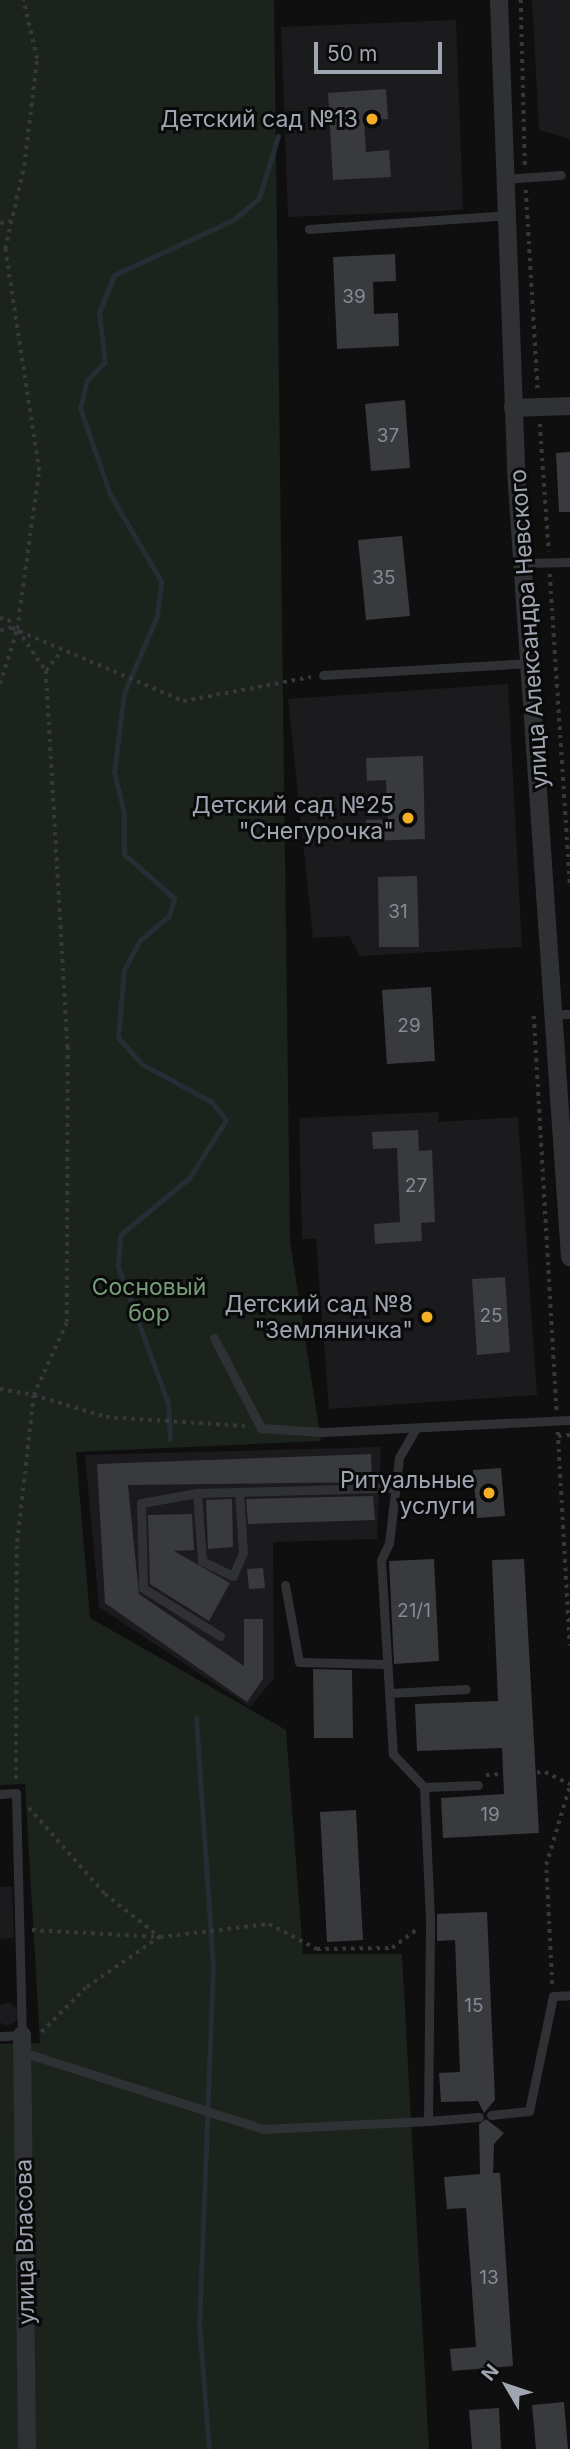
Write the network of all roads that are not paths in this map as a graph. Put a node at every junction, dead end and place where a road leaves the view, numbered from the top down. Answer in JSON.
{"nodes":[{"id":1,"x":499,"y":0,"type":"edge"},
{"id":2,"x":561,"y":175,"type":"dead end"},
{"id":3,"x":505,"y":179,"type":"junction"},
{"id":4,"x":507,"y":215,"type":"junction"},
{"id":5,"x":309,"y":229,"type":"dead end"},
{"id":6,"x":570,"y":406,"type":"edge"},
{"id":7,"x":513,"y":408,"type":"junction"},
{"id":8,"x":570,"y":562,"type":"edge"},
{"id":9,"x":523,"y":563,"type":"junction"},
{"id":10,"x":532,"y":663,"type":"junction"},
{"id":11,"x":323,"y":675,"type":"road end"},
{"id":12,"x":564,"y":1014,"type":"edge"},
{"id":13,"x":568,"y":1171,"type":"edge"},
{"id":14,"x":570,"y":1257,"type":"edge"},
{"id":15,"x":214,"y":1338,"type":"dead end"},
{"id":16,"x":570,"y":1420,"type":"edge"},
{"id":17,"x":416,"y":1428,"type":"junction"},
{"id":18,"x":393,"y":1488,"type":"junction"},
{"id":19,"x":239,"y":1492,"type":"junction"},
{"id":20,"x":197,"y":1493,"type":"junction"},
{"id":21,"x":285,"y":1585,"type":"dead end"},
{"id":22,"x":220,"y":1636,"type":"dead end"},
{"id":23,"x":385,"y":1664,"type":"junction"},
{"id":24,"x":466,"y":1689,"type":"dead end"},
{"id":25,"x":390,"y":1693,"type":"junction"},
{"id":26,"x":478,"y":1785,"type":"road end"},
{"id":27,"x":424,"y":1787,"type":"junction"},
{"id":28,"x":0,"y":1794,"type":"edge"},
{"id":29,"x":570,"y":1995,"type":"edge"},
{"id":30,"x":0,"y":2036,"type":"edge"},
{"id":31,"x":22,"y":2044,"type":"junction"},
{"id":32,"x":491,"y":2115,"type":"dead end"},
{"id":33,"x":479,"y":2117,"type":"dead end"},
{"id":34,"x":428,"y":2121,"type":"junction"},
{"id":35,"x":27,"y":2449,"type":"edge"}],
"edges":[{"from":1,"to":3,"type":"street","name":"улица Александра Невского"},
{"from":2,"to":3,"type":"lane"},
{"from":3,"to":4,"type":"street","name":"улица Александра Невского"},
{"from":4,"to":5,"type":"lane"},
{"from":4,"to":7,"type":"street","name":"улица Александра Невского"},
{"from":6,"to":7,"type":"street"},
{"from":7,"to":9,"type":"street","name":"улица Александра Невского"},
{"from":8,"to":9,"type":"lane"},
{"from":9,"to":10,"type":"street","name":"улица Александра Невского"},
{"from":10,"to":11,"type":"lane"},
{"from":10,"to":12,"type":"street","name":"улица Александра Невского"},
{"from":12,"to":13,"type":"street","name":"улица Александра Невского"},
{"from":13,"to":14,"type":"street","name":"улица Александра Невского"},
{"from":15,"to":17,"type":"lane"},
{"from":16,"to":17,"type":"lane"},
{"from":17,"to":18,"type":"lane"},
{"from":18,"to":19,"type":"lane"},
{"from":18,"to":23,"type":"lane"},
{"from":19,"to":20,"type":"lane"},
{"from":19,"to":20,"type":"lane"},
{"from":20,"to":22,"type":"lane"},
{"from":21,"to":23,"type":"lane"},
{"from":23,"to":25,"type":"lane"},
{"from":24,"to":25,"type":"lane"},
{"from":25,"to":27,"type":"lane"},
{"from":26,"to":27,"type":"lane"},
{"from":27,"to":34,"type":"lane"},
{"from":28,"to":31,"type":"lane"},
{"from":29,"to":32,"type":"lane"},
{"from":30,"to":31,"type":"lane"},
{"from":31,"to":34,"type":"lane"},
{"from":31,"to":35,"type":"street","name":"улица Власова"},
{"from":33,"to":34,"type":"lane"}]}
